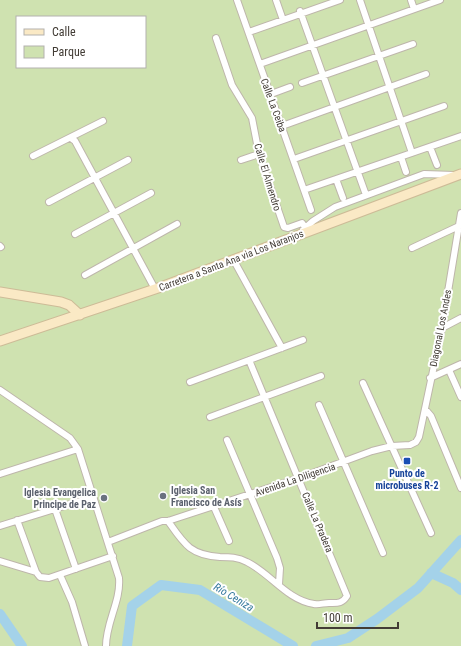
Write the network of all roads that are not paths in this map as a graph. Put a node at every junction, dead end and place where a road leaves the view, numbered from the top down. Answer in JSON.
{"nodes":[{"id":1,"x":237,"y":0,"type":"edge"},
{"id":2,"x":276,"y":0,"type":"edge"},
{"id":3,"x":340,"y":0,"type":"edge"},
{"id":4,"x":360,"y":0,"type":"edge"},
{"id":5,"x":411,"y":0,"type":"edge"},
{"id":6,"x":440,"y":0,"type":"edge"},
{"id":7,"x":324,"y":3,"type":"edge"},
{"id":8,"x":414,"y":9,"type":"junction"},
{"id":9,"x":300,"y":12,"type":"junction"},
{"id":10,"x":283,"y":20,"type":"junction"},
{"id":11,"x":369,"y":25,"type":"junction"},
{"id":12,"x":249,"y":32,"type":"junction"},
{"id":13,"x":216,"y":38,"type":"dead end"},
{"id":14,"x":413,"y":44,"type":"dead end"},
{"id":15,"x":311,"y":45,"type":"junction"},
{"id":16,"x":379,"y":56,"type":"junction"},
{"id":17,"x":260,"y":64,"type":"junction"},
{"id":18,"x":426,"y":74,"type":"dead end"},
{"id":19,"x":323,"y":76,"type":"junction"},
{"id":20,"x":302,"y":83,"type":"dead end"},
{"id":21,"x":290,"y":87,"type":"dead end"},
{"id":22,"x":390,"y":88,"type":"junction"},
{"id":23,"x":271,"y":94,"type":"junction"},
{"id":24,"x":444,"y":106,"type":"dead end"},
{"id":25,"x":334,"y":107,"type":"junction"},
{"id":26,"x":104,"y":121,"type":"dead end"},
{"id":27,"x":401,"y":121,"type":"junction"},
{"id":28,"x":282,"y":126,"type":"junction"},
{"id":29,"x":461,"y":136,"type":"edge"},
{"id":30,"x":70,"y":138,"type":"junction"},
{"id":31,"x":346,"y":140,"type":"junction"},
{"id":32,"x":430,"y":147,"type":"junction"},
{"id":33,"x":412,"y":153,"type":"junction"},
{"id":34,"x":259,"y":154,"type":"junction"},
{"id":35,"x":33,"y":156,"type":"dead end"},
{"id":36,"x":401,"y":157,"type":"junction"},
{"id":37,"x":294,"y":159,"type":"junction"},
{"id":38,"x":128,"y":160,"type":"dead end"},
{"id":39,"x":241,"y":160,"type":"dead end"},
{"id":40,"x":437,"y":165,"type":"dead end"},
{"id":41,"x":357,"y":172,"type":"junction"},
{"id":42,"x":406,"y":172,"type":"dead end"},
{"id":43,"x":459,"y":174,"type":"edge"},
{"id":44,"x":95,"y":178,"type":"junction"},
{"id":45,"x":336,"y":179,"type":"junction"},
{"id":46,"x":304,"y":190,"type":"junction"},
{"id":47,"x":152,"y":193,"type":"dead end"},
{"id":48,"x":366,"y":196,"type":"junction"},
{"id":49,"x":343,"y":198,"type":"dead end"},
{"id":50,"x":49,"y":202,"type":"dead end"},
{"id":51,"x":311,"y":210,"type":"dead end"},
{"id":52,"x":114,"y":213,"type":"junction"},
{"id":53,"x":461,"y":214,"type":"edge"},
{"id":54,"x":177,"y":224,"type":"dead end"},
{"id":55,"x":459,"y":226,"type":"junction"},
{"id":56,"x":305,"y":227,"type":"junction"},
{"id":57,"x":75,"y":234,"type":"dead end"},
{"id":58,"x":299,"y":235,"type":"junction"},
{"id":59,"x":412,"y":248,"type":"dead end"},
{"id":60,"x":458,"y":248,"type":"edge"},
{"id":61,"x":133,"y":249,"type":"junction"},
{"id":62,"x":233,"y":259,"type":"junction"},
{"id":63,"x":85,"y":275,"type":"dead end"},
{"id":64,"x":155,"y":289,"type":"junction"},
{"id":65,"x":0,"y":292,"type":"edge"},
{"id":66,"x":80,"y":315,"type":"junction"},
{"id":67,"x":461,"y":318,"type":"edge"},
{"id":68,"x":442,"y":328,"type":"junction"},
{"id":69,"x":303,"y":340,"type":"dead end"},
{"id":70,"x":0,"y":341,"type":"edge"},
{"id":71,"x":282,"y":348,"type":"junction"},
{"id":72,"x":249,"y":360,"type":"junction"},
{"id":73,"x":461,"y":364,"type":"edge"},
{"id":74,"x":449,"y":370,"type":"junction"},
{"id":75,"x":321,"y":376,"type":"dead end"},
{"id":76,"x":430,"y":378,"type":"junction"},
{"id":77,"x":190,"y":382,"type":"dead end"},
{"id":78,"x":363,"y":383,"type":"dead end"},
{"id":79,"x":0,"y":390,"type":"edge"},
{"id":80,"x":263,"y":397,"type":"junction"},
{"id":81,"x":461,"y":397,"type":"edge"},
{"id":82,"x":319,"y":405,"type":"dead end"},
{"id":83,"x":425,"y":409,"type":"junction"},
{"id":84,"x":210,"y":417,"type":"dead end"},
{"id":85,"x":227,"y":440,"type":"dead end"},
{"id":86,"x":416,"y":442,"type":"joint"},
{"id":87,"x":77,"y":446,"type":"junction"},
{"id":88,"x":392,"y":446,"type":"junction"},
{"id":89,"x":344,"y":462,"type":"junction"},
{"id":90,"x":0,"y":474,"type":"edge"},
{"id":91,"x":299,"y":478,"type":"junction"},
{"id":92,"x":461,"y":488,"type":"edge"},
{"id":93,"x":250,"y":494,"type":"junction"},
{"id":94,"x":93,"y":497,"type":"junction"},
{"id":95,"x":214,"y":507,"type":"junction"},
{"id":96,"x":55,"y":509,"type":"junction"},
{"id":97,"x":17,"y":520,"type":"junction"},
{"id":98,"x":168,"y":521,"type":"junction"},
{"id":99,"x":0,"y":526,"type":"edge"},
{"id":100,"x":431,"y":533,"type":"dead end"},
{"id":101,"x":229,"y":541,"type":"dead end"},
{"id":102,"x":108,"y":542,"type":"junction"},
{"id":103,"x":383,"y":553,"type":"dead end"},
{"id":104,"x":113,"y":556,"type":"junction"},
{"id":105,"x":0,"y":561,"type":"edge"},
{"id":106,"x":76,"y":570,"type":"junction"},
{"id":107,"x":36,"y":572,"type":"junction"},
{"id":108,"x":60,"y":575,"type":"junction"},
{"id":109,"x":279,"y":584,"type":"junction"},
{"id":110,"x":85,"y":646,"type":"edge"},
{"id":111,"x":106,"y":646,"type":"edge"}],
"edges":[{"from":1,"to":12,"type":"street","name":"Calle La Ceiba"},
{"from":2,"to":10,"type":"street"},
{"from":3,"to":7,"type":"street"},
{"from":4,"to":11,"type":"street"},
{"from":5,"to":8,"type":"street"},
{"from":6,"to":8,"type":"street"},
{"from":7,"to":9,"type":"street"},
{"from":8,"to":11,"type":"street"},
{"from":9,"to":10,"type":"street"},
{"from":9,"to":15,"type":"street"},
{"from":10,"to":12,"type":"street"},
{"from":11,"to":15,"type":"street"},
{"from":11,"to":16,"type":"street"},
{"from":12,"to":17,"type":"street","name":"Calle La Ceiba"},
{"from":13,"to":34,"type":"street","name":"Calle El Almendro"},
{"from":14,"to":16,"type":"street"},
{"from":15,"to":17,"type":"street"},
{"from":15,"to":19,"type":"street"},
{"from":16,"to":19,"type":"street"},
{"from":16,"to":22,"type":"street"},
{"from":17,"to":23,"type":"street","name":"Calle La Ceiba"},
{"from":18,"to":22,"type":"street"},
{"from":19,"to":20,"type":"street"},
{"from":19,"to":25,"type":"street"},
{"from":21,"to":23,"type":"street"},
{"from":22,"to":25,"type":"street"},
{"from":22,"to":27,"type":"street"},
{"from":23,"to":28,"type":"street","name":"Calle La Ceiba"},
{"from":24,"to":27,"type":"street"},
{"from":25,"to":28,"type":"street"},
{"from":25,"to":31,"type":"street"},
{"from":26,"to":30,"type":"street"},
{"from":27,"to":31,"type":"street"},
{"from":27,"to":33,"type":"street"},
{"from":28,"to":37,"type":"street","name":"Calle La Ceiba"},
{"from":29,"to":32,"type":"street"},
{"from":30,"to":35,"type":"street"},
{"from":30,"to":44,"type":"street"},
{"from":31,"to":37,"type":"street"},
{"from":31,"to":41,"type":"street"},
{"from":32,"to":33,"type":"street"},
{"from":32,"to":40,"type":"street"},
{"from":33,"to":36,"type":"street"},
{"from":34,"to":39,"type":"street"},
{"from":34,"to":56,"type":"street","name":"Calle El Almendro"},
{"from":36,"to":41,"type":"street"},
{"from":36,"to":42,"type":"street"},
{"from":37,"to":46,"type":"street","name":"Calle La Ceiba"},
{"from":38,"to":44,"type":"street"},
{"from":41,"to":45,"type":"street"},
{"from":41,"to":48,"type":"street"},
{"from":43,"to":48,"type":"street"},
{"from":43,"to":58,"type":"main road","name":"Carretera a Santa Ana via Los Naranjos"},
{"from":44,"to":50,"type":"street"},
{"from":44,"to":52,"type":"street"},
{"from":45,"to":46,"type":"street"},
{"from":45,"to":49,"type":"street"},
{"from":46,"to":51,"type":"street","name":"Calle La Ceiba"},
{"from":47,"to":52,"type":"street"},
{"from":48,"to":56,"type":"street"},
{"from":52,"to":57,"type":"street"},
{"from":52,"to":61,"type":"street"},
{"from":53,"to":55,"type":"street","name":"Diagonal Los Andes"},
{"from":54,"to":61,"type":"street"},
{"from":55,"to":59,"type":"street"},
{"from":55,"to":60,"type":"street","name":"Diagonal Los Andes"},
{"from":56,"to":58,"type":"street"},
{"from":58,"to":62,"type":"main road","name":"Carretera a Santa Ana via Los Naranjos"},
{"from":60,"to":68,"type":"street","name":"Diagonal Los Andes"},
{"from":61,"to":63,"type":"street"},
{"from":61,"to":64,"type":"street"},
{"from":62,"to":64,"type":"main road","name":"Carretera a Santa Ana via Los Naranjos"},
{"from":62,"to":71,"type":"street"},
{"from":64,"to":66,"type":"main road","name":"Carretera a Santa Ana via Los Naranjos"},
{"from":65,"to":66,"type":"main road"},
{"from":66,"to":70,"type":"main road","name":"Carretera a Santa Ana via Los Naranjos"},
{"from":67,"to":68,"type":"street"},
{"from":68,"to":76,"type":"street","name":"Diagonal Los Andes"},
{"from":69,"to":71,"type":"street"},
{"from":71,"to":72,"type":"street"},
{"from":72,"to":77,"type":"street"},
{"from":72,"to":80,"type":"street","name":"Calle La Pradera"},
{"from":73,"to":74,"type":"street"},
{"from":74,"to":76,"type":"street"},
{"from":74,"to":81,"type":"street"},
{"from":75,"to":80,"type":"street"},
{"from":76,"to":83,"type":"street","name":"Diagonal Los Andes"},
{"from":78,"to":88,"type":"street"},
{"from":79,"to":87,"type":"street"},
{"from":80,"to":84,"type":"street"},
{"from":80,"to":91,"type":"street","name":"Calle La Pradera"},
{"from":82,"to":89,"type":"street"},
{"from":83,"to":86,"type":"street","name":"Diagonal Los Andes"},
{"from":83,"to":92,"type":"street"},
{"from":85,"to":93,"type":"street"},
{"from":86,"to":88,"type":"street","name":"Avenida La Diligencia"},
{"from":87,"to":90,"type":"street"},
{"from":87,"to":94,"type":"street"},
{"from":88,"to":89,"type":"street","name":"Avenida La Diligencia"},
{"from":88,"to":100,"type":"street"},
{"from":89,"to":91,"type":"street","name":"Avenida La Diligencia"},
{"from":89,"to":103,"type":"street"},
{"from":91,"to":93,"type":"street","name":"Avenida La Diligencia"},
{"from":91,"to":109,"type":"street","name":"Calle La Pradera"},
{"from":93,"to":95,"type":"street","name":"Avenida La Diligencia"},
{"from":93,"to":109,"type":"street"},
{"from":94,"to":96,"type":"street"},
{"from":94,"to":102,"type":"street"},
{"from":95,"to":98,"type":"street","name":"Avenida La Diligencia"},
{"from":95,"to":101,"type":"street"},
{"from":96,"to":97,"type":"street"},
{"from":96,"to":106,"type":"street"},
{"from":97,"to":99,"type":"street"},
{"from":97,"to":107,"type":"street"},
{"from":98,"to":102,"type":"street","name":"Avenida La Diligencia"},
{"from":98,"to":109,"type":"street"},
{"from":102,"to":104,"type":"street"},
{"from":104,"to":106,"type":"street"},
{"from":104,"to":111,"type":"street"},
{"from":105,"to":107,"type":"street"},
{"from":106,"to":108,"type":"street"},
{"from":107,"to":108,"type":"street"},
{"from":108,"to":110,"type":"street"}]}
